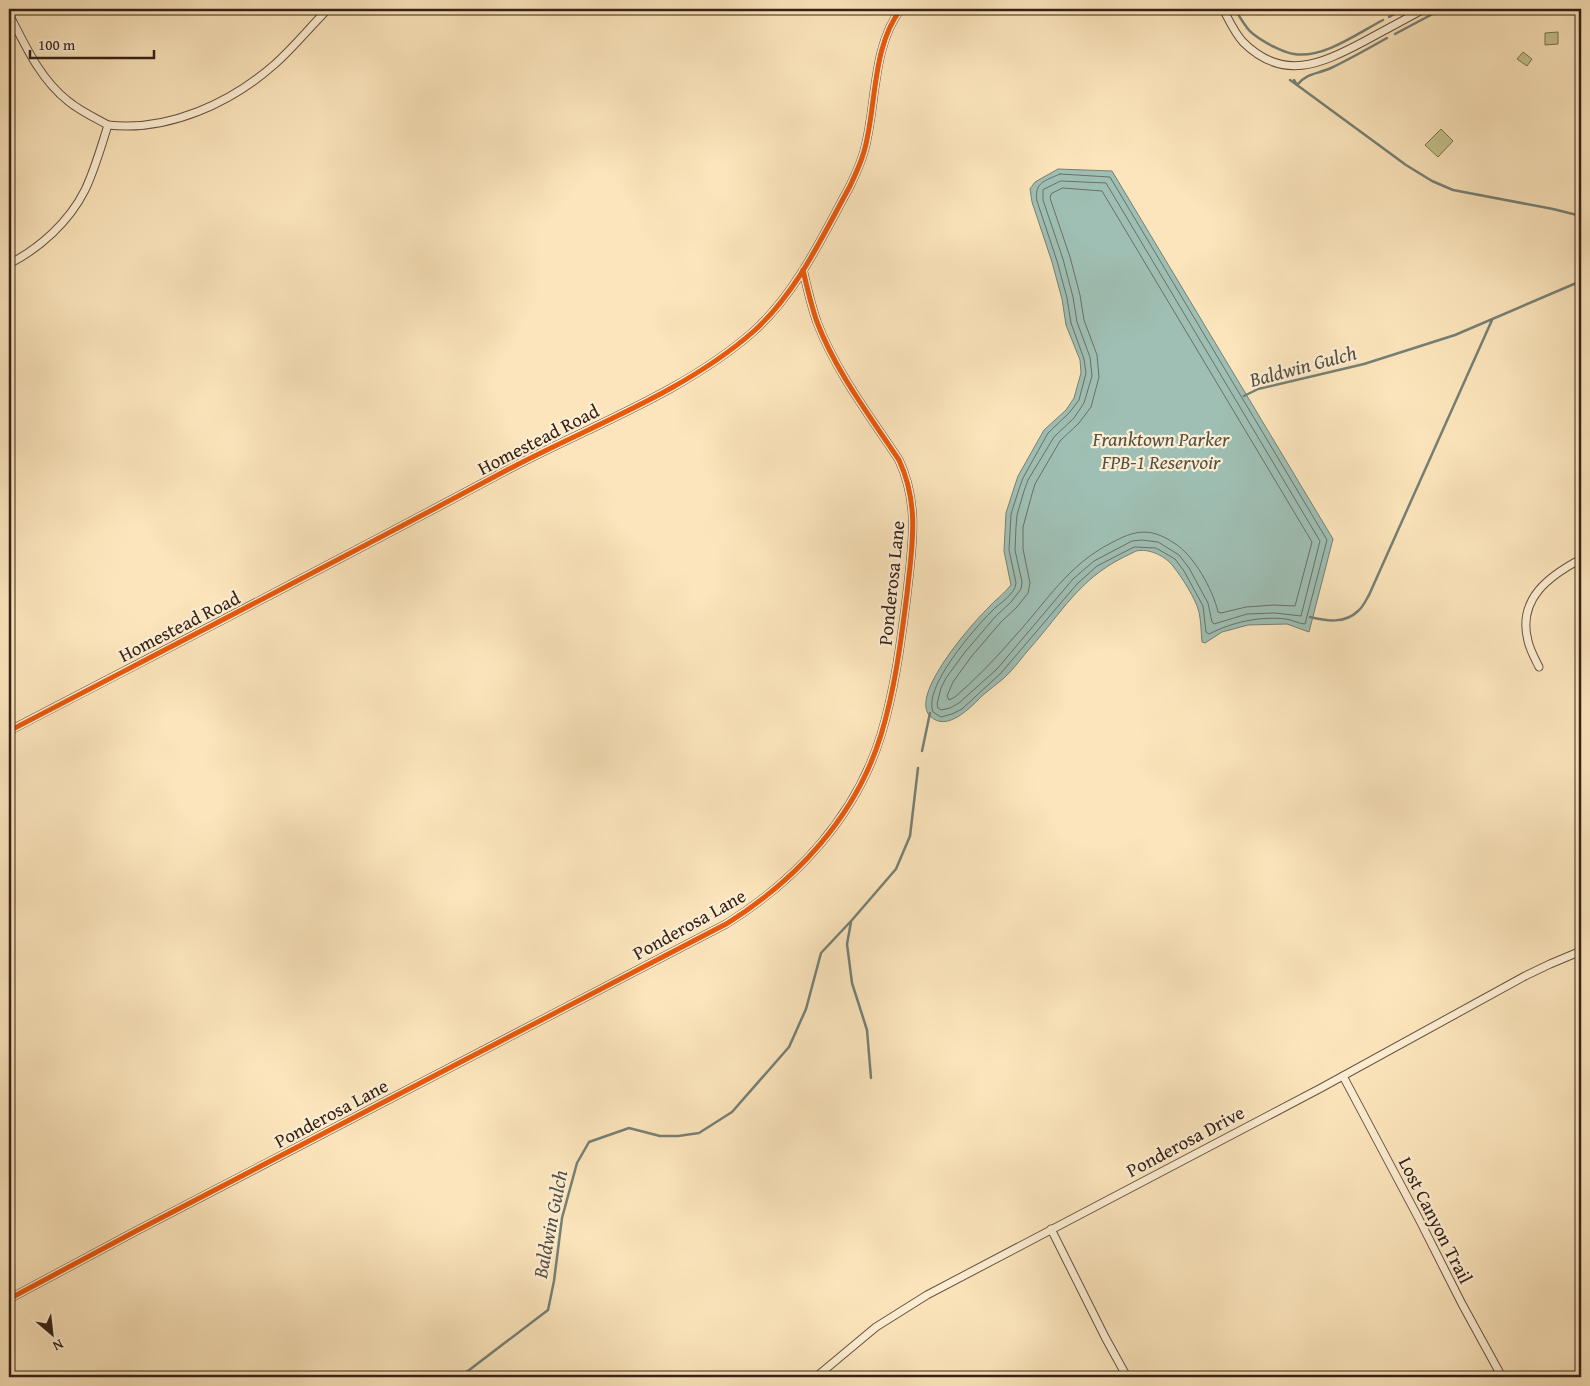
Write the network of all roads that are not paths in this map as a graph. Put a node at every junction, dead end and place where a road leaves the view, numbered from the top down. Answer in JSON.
{"nodes":[{"id":1,"x":328,"y":9,"type":"edge"},
{"id":2,"x":900,"y":9,"type":"edge"},
{"id":3,"x":1223,"y":9,"type":"edge"},
{"id":4,"x":1424,"y":9,"type":"edge"},
{"id":5,"x":9,"y":14,"type":"edge"},
{"id":6,"x":108,"y":125,"type":"junction"},
{"id":7,"x":9,"y":264,"type":"edge"},
{"id":8,"x":804,"y":270,"type":"junction"},
{"id":9,"x":1581,"y":559,"type":"edge"},
{"id":10,"x":1539,"y":667,"type":"dead end"},
{"id":11,"x":9,"y":731,"type":"edge"},
{"id":12,"x":1581,"y":951,"type":"edge"},
{"id":13,"x":1343,"y":1076,"type":"junction"},
{"id":14,"x":1051,"y":1229,"type":"junction"},
{"id":15,"x":9,"y":1299,"type":"edge"},
{"id":16,"x":816,"y":1377,"type":"edge"},
{"id":17,"x":1127,"y":1377,"type":"edge"},
{"id":18,"x":1502,"y":1377,"type":"edge"}],
"edges":[{"from":1,"to":6,"type":"street"},
{"from":2,"to":8,"type":"street","name":"Homestead Road"},
{"from":3,"to":4,"type":"street"},
{"from":5,"to":6,"type":"street"},
{"from":6,"to":7,"type":"street"},
{"from":8,"to":11,"type":"street","name":"Homestead Road"},
{"from":8,"to":15,"type":"street","name":"Ponderosa Lane"},
{"from":9,"to":10,"type":"street"},
{"from":12,"to":13,"type":"street","name":"Ponderosa Drive"},
{"from":13,"to":14,"type":"street","name":"Ponderosa Drive"},
{"from":13,"to":18,"type":"street","name":"Lost Canyon Trail"},
{"from":14,"to":16,"type":"street","name":"Ponderosa Drive"},
{"from":14,"to":17,"type":"street"}]}
